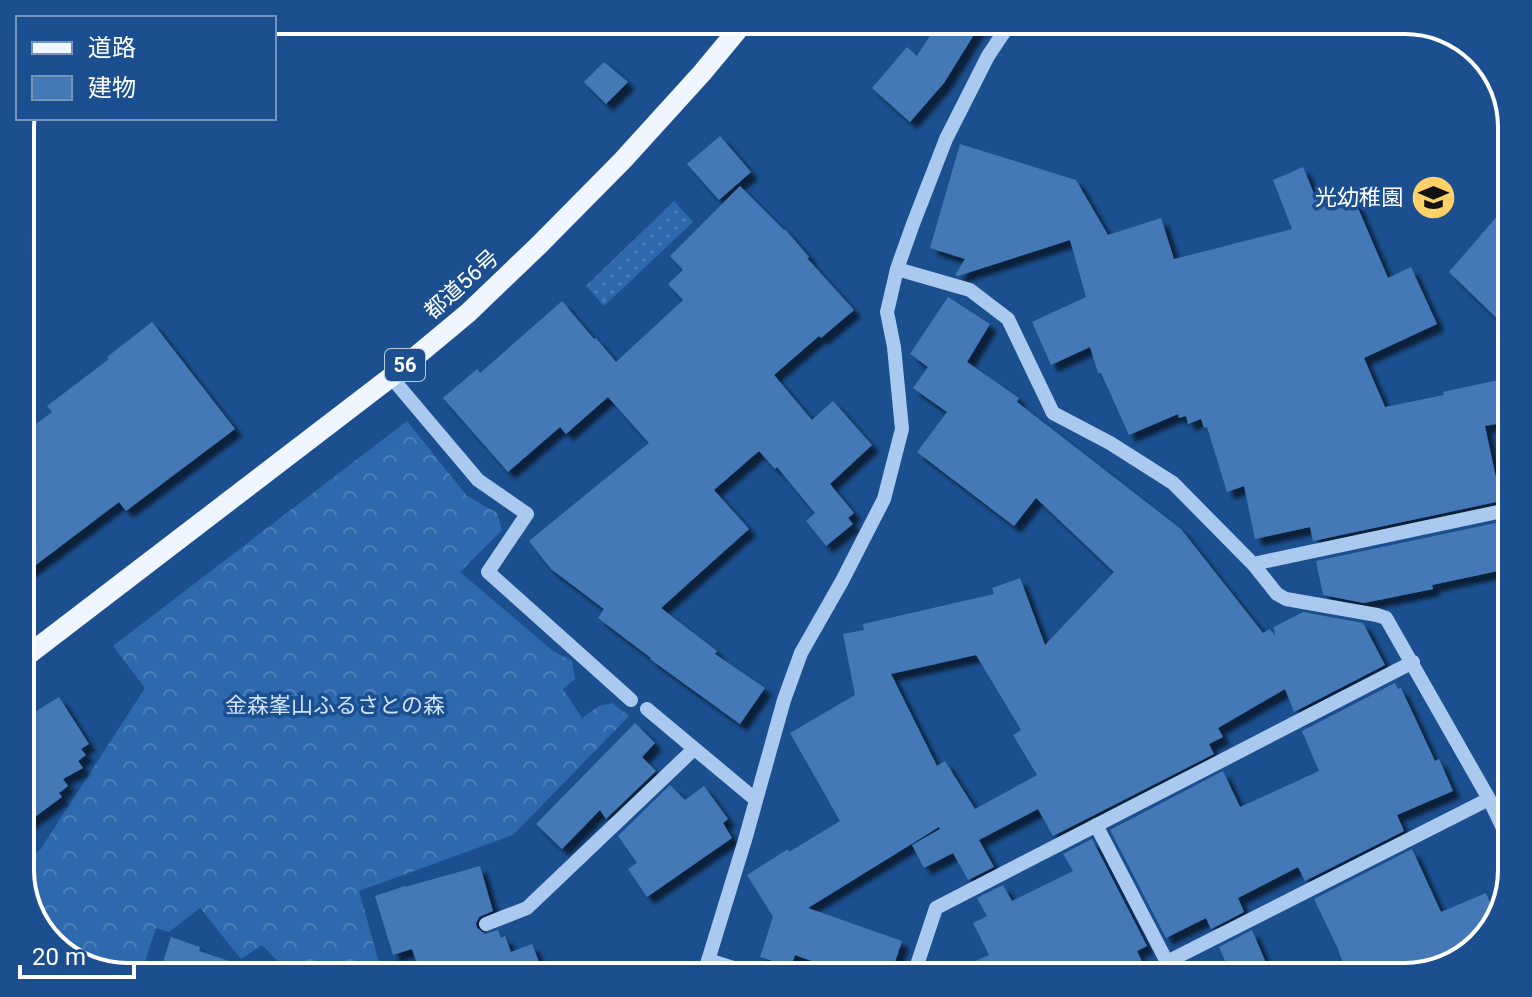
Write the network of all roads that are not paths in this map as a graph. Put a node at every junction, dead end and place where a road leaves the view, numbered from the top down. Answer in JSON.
{"nodes":[{"id":1,"x":734,"y":34,"type":"edge"},
{"id":2,"x":1003,"y":34,"type":"edge"},
{"id":3,"x":897,"y":269,"type":"junction"},
{"id":4,"x":391,"y":377,"type":"junction"},
{"id":5,"x":1498,"y":512,"type":"edge"},
{"id":6,"x":1253,"y":564,"type":"junction"},
{"id":7,"x":34,"y":650,"type":"edge"},
{"id":8,"x":1413,"y":662,"type":"junction"},
{"id":9,"x":631,"y":700,"type":"dead end"},
{"id":10,"x":647,"y":709,"type":"dead end"},
{"id":11,"x":694,"y":749,"type":"junction"},
{"id":12,"x":1489,"y":799,"type":"junction"},
{"id":13,"x":756,"y":800,"type":"junction"},
{"id":14,"x":1498,"y":818,"type":"edge"},
{"id":15,"x":1096,"y":825,"type":"junction"},
{"id":16,"x":486,"y":924,"type":"dead end"},
{"id":17,"x":708,"y":960,"type":"junction"},
{"id":18,"x":707,"y":963,"type":"edge"},
{"id":19,"x":718,"y":963,"type":"edge"},
{"id":20,"x":918,"y":963,"type":"edge"}],
"edges":[{"from":1,"to":4,"type":"main road","name":"都道56号","number":"56"},
{"from":2,"to":3,"type":"street"},
{"from":3,"to":6,"type":"street"},
{"from":3,"to":13,"type":"street"},
{"from":4,"to":7,"type":"main road","name":"都道56号","number":"56"},
{"from":4,"to":9,"type":"street"},
{"from":5,"to":6,"type":"street"},
{"from":6,"to":8,"type":"street"},
{"from":8,"to":12,"type":"street"},
{"from":8,"to":15,"type":"street"},
{"from":10,"to":11,"type":"street"},
{"from":11,"to":13,"type":"street"},
{"from":11,"to":16,"type":"street"},
{"from":12,"to":14,"type":"street"},
{"from":12,"to":15,"type":"street"},
{"from":13,"to":17,"type":"street"},
{"from":15,"to":20,"type":"street"},
{"from":17,"to":18,"type":"street"},
{"from":17,"to":19,"type":"street"}]}
